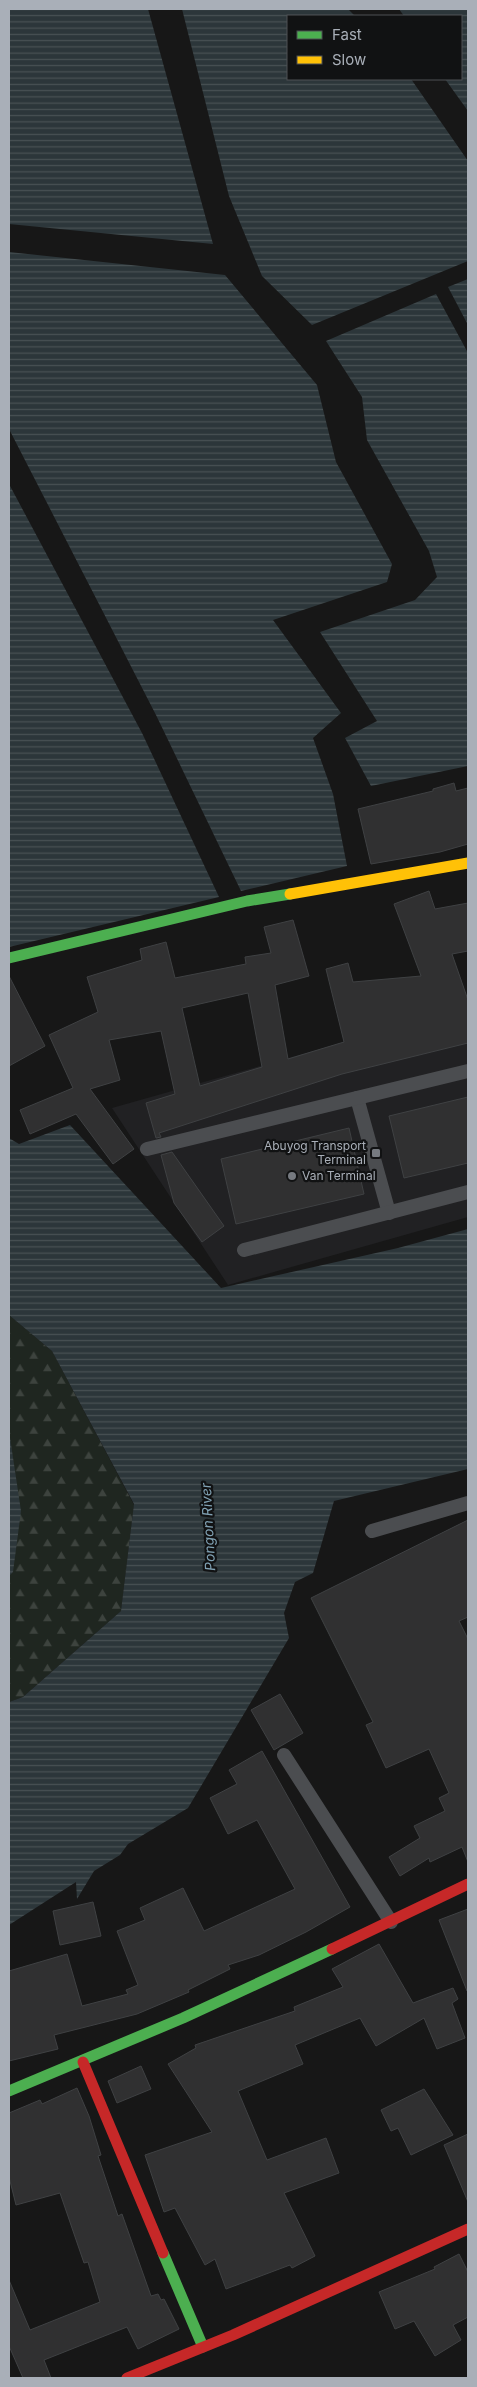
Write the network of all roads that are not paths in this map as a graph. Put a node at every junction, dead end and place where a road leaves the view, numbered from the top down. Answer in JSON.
{"nodes":[{"id":1,"x":468,"y":863,"type":"edge"},
{"id":2,"x":9,"y":958,"type":"edge"},
{"id":3,"x":468,"y":1071,"type":"edge"},
{"id":4,"x":357,"y":1098,"type":"junction"},
{"id":5,"x":147,"y":1149,"type":"dead end"},
{"id":6,"x":468,"y":1192,"type":"edge"},
{"id":7,"x":389,"y":1213,"type":"junction"},
{"id":8,"x":244,"y":1250,"type":"dead end"},
{"id":9,"x":468,"y":1503,"type":"edge"},
{"id":10,"x":372,"y":1531,"type":"dead end"},
{"id":11,"x":284,"y":1755,"type":"dead end"},
{"id":12,"x":468,"y":1884,"type":"edge"},
{"id":13,"x":391,"y":1922,"type":"junction"},
{"id":14,"x":83,"y":2062,"type":"junction"},
{"id":15,"x":9,"y":2091,"type":"edge"},
{"id":16,"x":468,"y":2228,"type":"edge"},
{"id":17,"x":203,"y":2347,"type":"junction"},
{"id":18,"x":127,"y":2378,"type":"edge"}],
"edges":[{"from":1,"to":2,"type":"street"},
{"from":3,"to":4,"type":"lane"},
{"from":4,"to":5,"type":"lane"},
{"from":4,"to":7,"type":"lane"},
{"from":6,"to":7,"type":"lane"},
{"from":7,"to":8,"type":"lane"},
{"from":9,"to":10,"type":"lane"},
{"from":11,"to":13,"type":"lane"},
{"from":12,"to":13,"type":"street"},
{"from":13,"to":14,"type":"street"},
{"from":14,"to":15,"type":"street"},
{"from":14,"to":17,"type":"street"},
{"from":16,"to":17,"type":"street"},
{"from":17,"to":18,"type":"street"}]}
